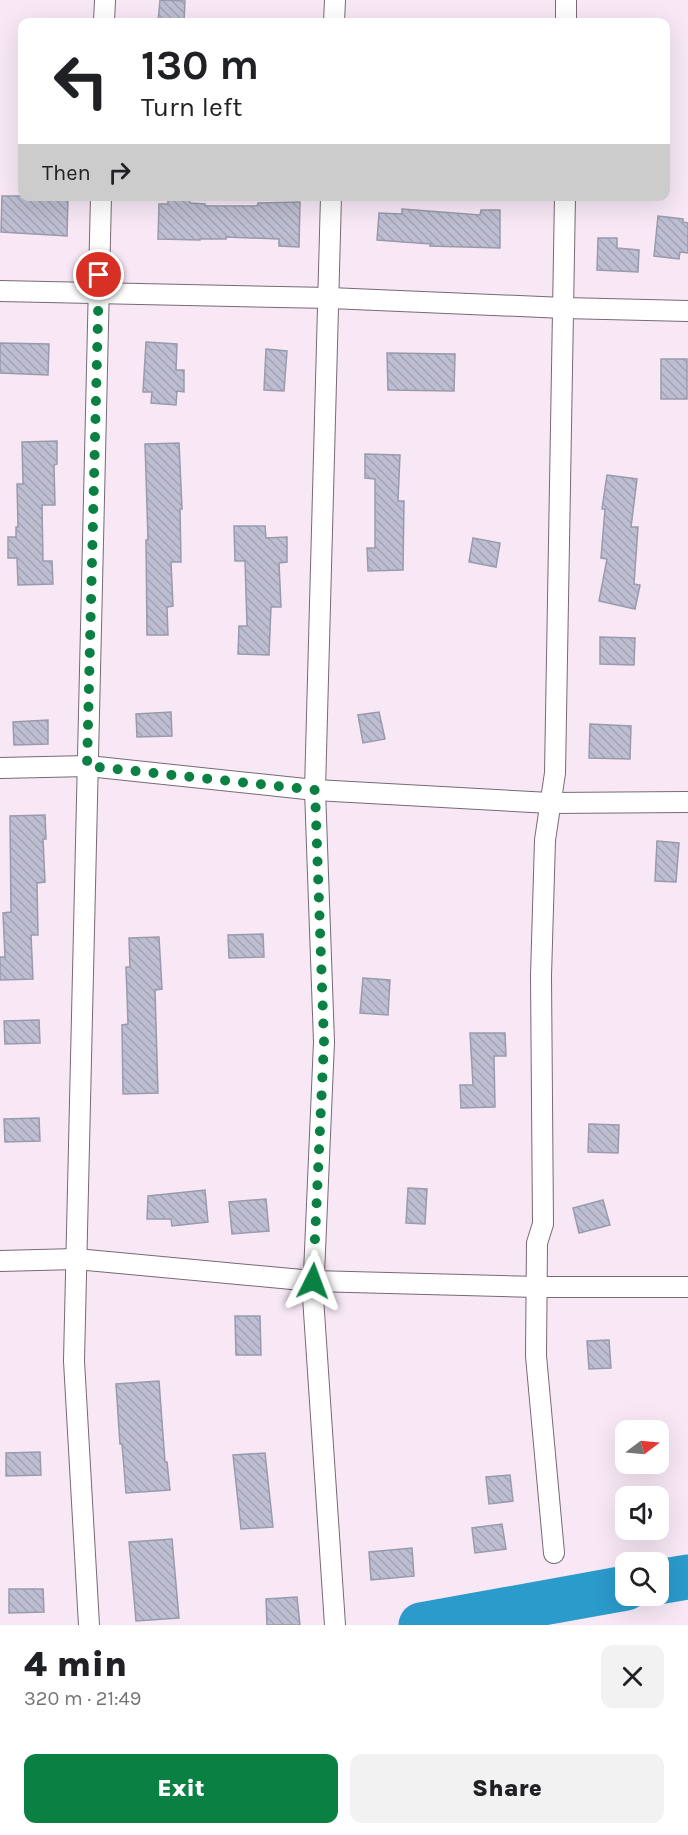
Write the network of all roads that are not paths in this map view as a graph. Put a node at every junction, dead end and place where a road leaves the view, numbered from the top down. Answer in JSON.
{"nodes":[{"id":1,"x":105,"y":0,"type":"edge"},
{"id":2,"x":335,"y":0,"type":"edge"},
{"id":3,"x":566,"y":0,"type":"edge"},
{"id":4,"x":105,"y":18,"type":"edge"},
{"id":5,"x":334,"y":18,"type":"edge"},
{"id":6,"x":566,"y":18,"type":"edge"},
{"id":7,"x":101,"y":201,"type":"edge"},
{"id":8,"x":332,"y":201,"type":"edge"},
{"id":9,"x":565,"y":201,"type":"edge"},
{"id":10,"x":0,"y":291,"type":"edge"},
{"id":11,"x":99,"y":295,"type":"junction"},
{"id":12,"x":330,"y":298,"type":"junction"},
{"id":13,"x":564,"y":308,"type":"junction"},
{"id":14,"x":688,"y":311,"type":"edge"},
{"id":15,"x":87,"y":766,"type":"junction"},
{"id":16,"x":0,"y":768,"type":"edge"},
{"id":17,"x":315,"y":790,"type":"junction"},
{"id":18,"x":688,"y":802,"type":"edge"},
{"id":19,"x":550,"y":803,"type":"junction"},
{"id":20,"x":76,"y":1259,"type":"junction"},
{"id":21,"x":0,"y":1261,"type":"edge"},
{"id":22,"x":313,"y":1281,"type":"junction"},
{"id":23,"x":537,"y":1287,"type":"junction"},
{"id":24,"x":688,"y":1287,"type":"edge"},
{"id":25,"x":554,"y":1553,"type":"dead end"},
{"id":26,"x":89,"y":1625,"type":"edge"},
{"id":27,"x":335,"y":1625,"type":"edge"}],
"edges":[{"from":1,"to":4,"type":"street"},
{"from":2,"to":5,"type":"street"},
{"from":3,"to":6,"type":"street"},
{"from":7,"to":11,"type":"street"},
{"from":8,"to":12,"type":"street"},
{"from":9,"to":13,"type":"street"},
{"from":10,"to":11,"type":"street"},
{"from":11,"to":12,"type":"street"},
{"from":11,"to":15,"type":"street"},
{"from":12,"to":13,"type":"street"},
{"from":12,"to":17,"type":"street"},
{"from":13,"to":14,"type":"street"},
{"from":13,"to":19,"type":"street"},
{"from":15,"to":16,"type":"street"},
{"from":15,"to":17,"type":"street"},
{"from":15,"to":20,"type":"street"},
{"from":17,"to":19,"type":"street"},
{"from":17,"to":22,"type":"street"},
{"from":18,"to":19,"type":"street"},
{"from":19,"to":23,"type":"street"},
{"from":20,"to":21,"type":"street"},
{"from":20,"to":22,"type":"street"},
{"from":20,"to":26,"type":"street"},
{"from":22,"to":23,"type":"street"},
{"from":22,"to":27,"type":"street"},
{"from":23,"to":24,"type":"street"},
{"from":23,"to":25,"type":"street"}]}
